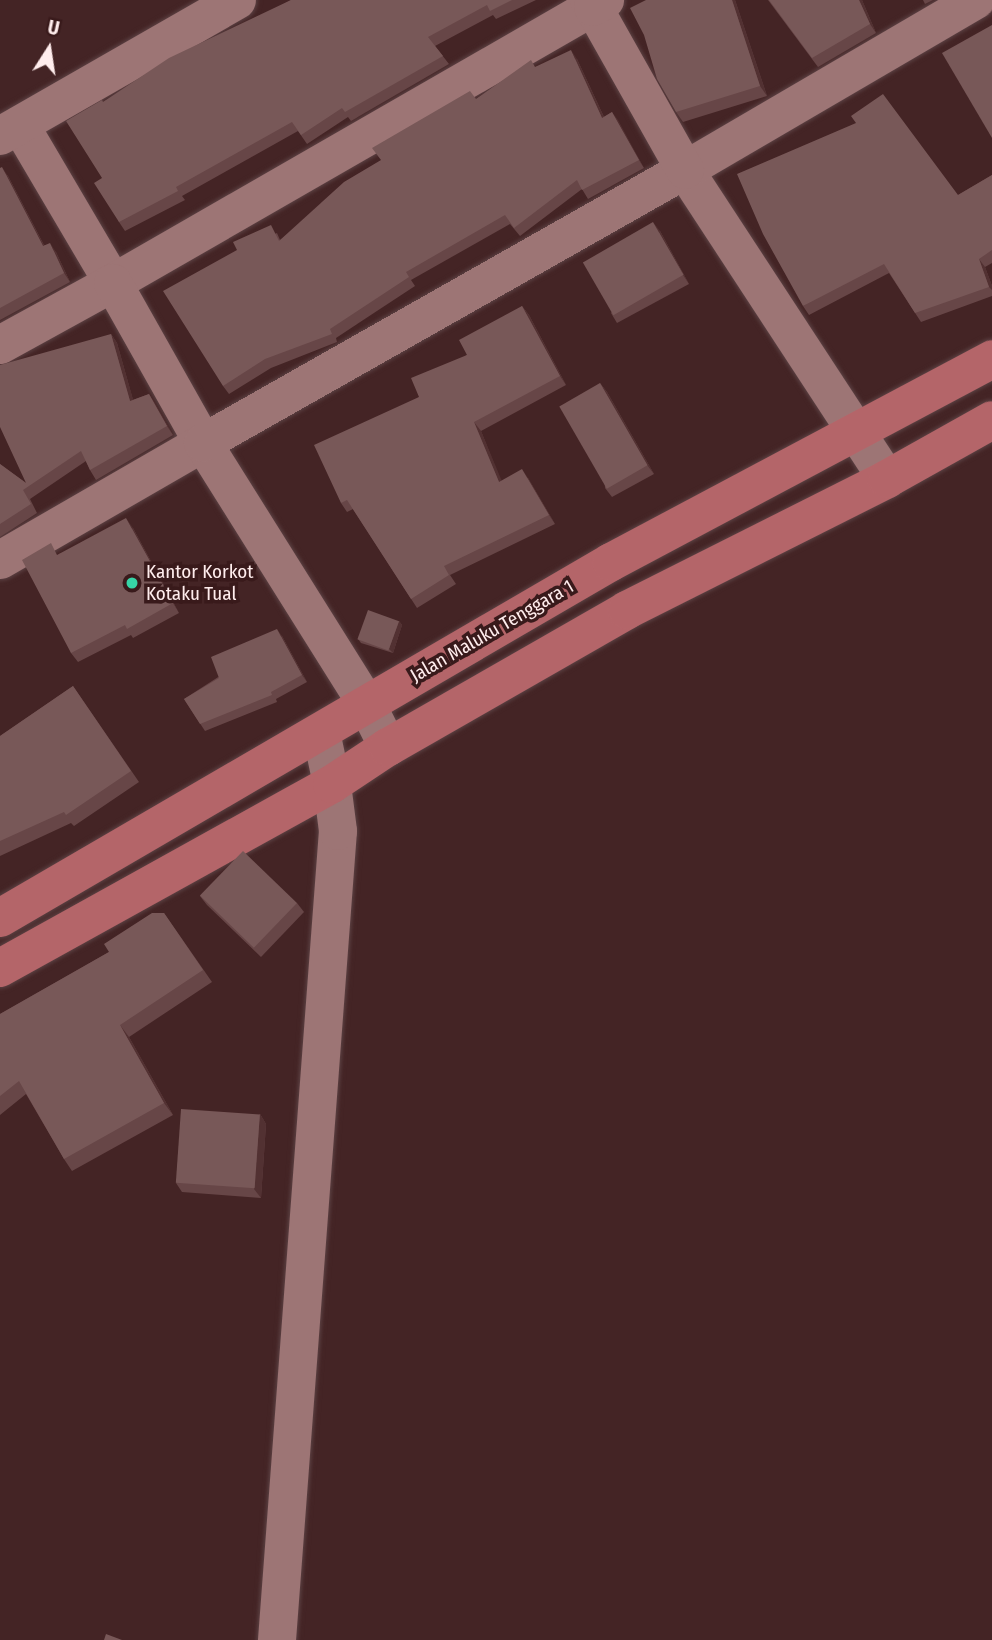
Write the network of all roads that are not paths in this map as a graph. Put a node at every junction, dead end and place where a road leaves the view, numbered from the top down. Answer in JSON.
{"nodes":[{"id":1,"x":237,"y":0,"type":"edge"},
{"id":2,"x":976,"y":0,"type":"edge"},
{"id":3,"x":595,"y":2,"type":"edge"},
{"id":4,"x":10,"y":131,"type":"edge"},
{"id":5,"x":685,"y":170,"type":"junction"},
{"id":6,"x":113,"y":283,"type":"junction"},
{"id":7,"x":0,"y":345,"type":"edge"},
{"id":8,"x":992,"y":359,"type":"edge"},
{"id":9,"x":992,"y":420,"type":"edge"},
{"id":10,"x":853,"y":430,"type":"junction"},
{"id":11,"x":203,"y":443,"type":"junction"},
{"id":12,"x":887,"y":479,"type":"junction"},
{"id":13,"x":0,"y":560,"type":"edge"},
{"id":14,"x":366,"y":703,"type":"junction"},
{"id":15,"x":321,"y":732,"type":"junction"},
{"id":16,"x":388,"y":747,"type":"junction"},
{"id":17,"x":332,"y":784,"type":"junction"},
{"id":18,"x":0,"y":918,"type":"edge"},
{"id":19,"x":0,"y":968,"type":"edge"},
{"id":20,"x":277,"y":1640,"type":"edge"}],
"edges":[{"from":1,"to":4,"type":"street"},
{"from":2,"to":5,"type":"street"},
{"from":3,"to":5,"type":"street"},
{"from":3,"to":6,"type":"street"},
{"from":4,"to":6,"type":"street"},
{"from":5,"to":10,"type":"street"},
{"from":5,"to":11,"type":"street"},
{"from":6,"to":7,"type":"street"},
{"from":6,"to":11,"type":"street"},
{"from":8,"to":10,"type":"main road","name":"Jalan Maluku Tenggara 1"},
{"from":9,"to":12,"type":"main road"},
{"from":10,"to":12,"type":"street"},
{"from":10,"to":14,"type":"main road","name":"Jalan Maluku Tenggara 1"},
{"from":11,"to":13,"type":"street"},
{"from":11,"to":14,"type":"street"},
{"from":12,"to":16,"type":"main road"},
{"from":14,"to":15,"type":"main road","name":"Jalan Maluku Tenggara 1"},
{"from":14,"to":16,"type":"street"},
{"from":15,"to":17,"type":"street"},
{"from":15,"to":18,"type":"main road","name":"Jalan Maluku Tenggara 1"},
{"from":16,"to":17,"type":"main road"},
{"from":17,"to":19,"type":"main road"},
{"from":17,"to":20,"type":"street"}]}
